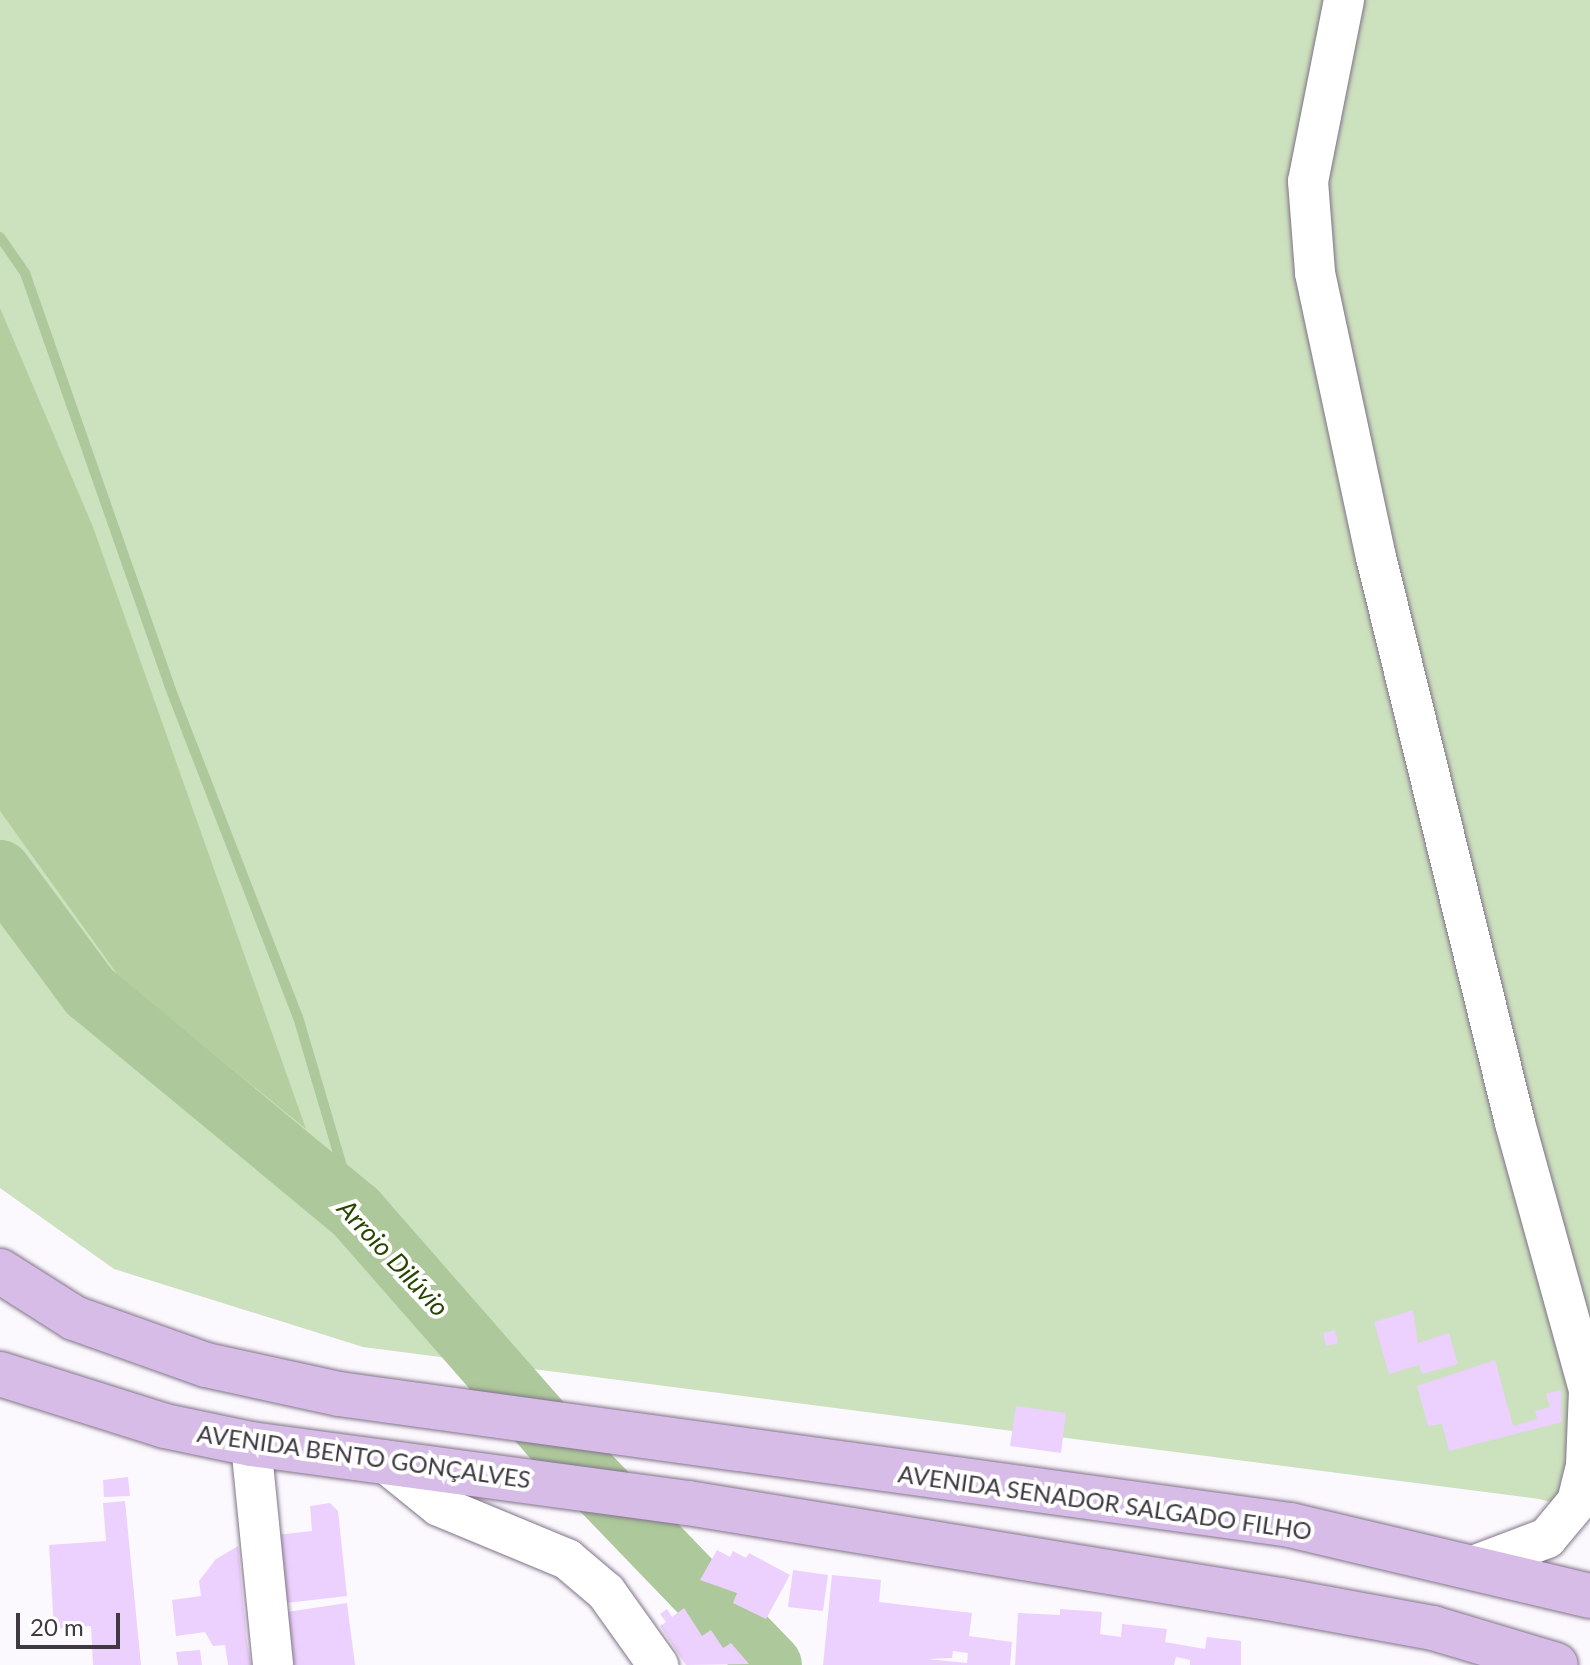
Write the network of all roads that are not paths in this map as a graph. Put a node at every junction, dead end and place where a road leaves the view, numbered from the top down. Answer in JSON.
{"nodes":[{"id":1,"x":1344,"y":0,"type":"edge"},
{"id":2,"x":0,"y":1271,"type":"edge"},
{"id":3,"x":0,"y":1374,"type":"edge"},
{"id":4,"x":1590,"y":1392,"type":"edge"},
{"id":5,"x":251,"y":1444,"type":"junction"},
{"id":6,"x":382,"y":1460,"type":"junction"},
{"id":7,"x":1476,"y":1565,"type":"junction"},
{"id":8,"x":1590,"y":1596,"type":"edge"},
{"id":9,"x":273,"y":1665,"type":"edge"},
{"id":10,"x":658,"y":1665,"type":"edge"},
{"id":11,"x":1556,"y":1665,"type":"edge"}],
"edges":[{"from":1,"to":4,"type":"street"},
{"from":2,"to":7,"type":"main road","name":"AVENIDA SENADOR SALGADO FILHO"},
{"from":3,"to":5,"type":"main road","name":"AVENIDA BENTO GONÇALVES"},
{"from":4,"to":7,"type":"street"},
{"from":5,"to":6,"type":"main road","name":"AVENIDA BENTO GONÇALVES"},
{"from":5,"to":9,"type":"street"},
{"from":6,"to":10,"type":"street"},
{"from":6,"to":11,"type":"main road","name":"AVENIDA BENTO GONÇALVES"},
{"from":7,"to":8,"type":"main road","name":"AVENIDA SENADOR SALGADO FILHO"}]}
